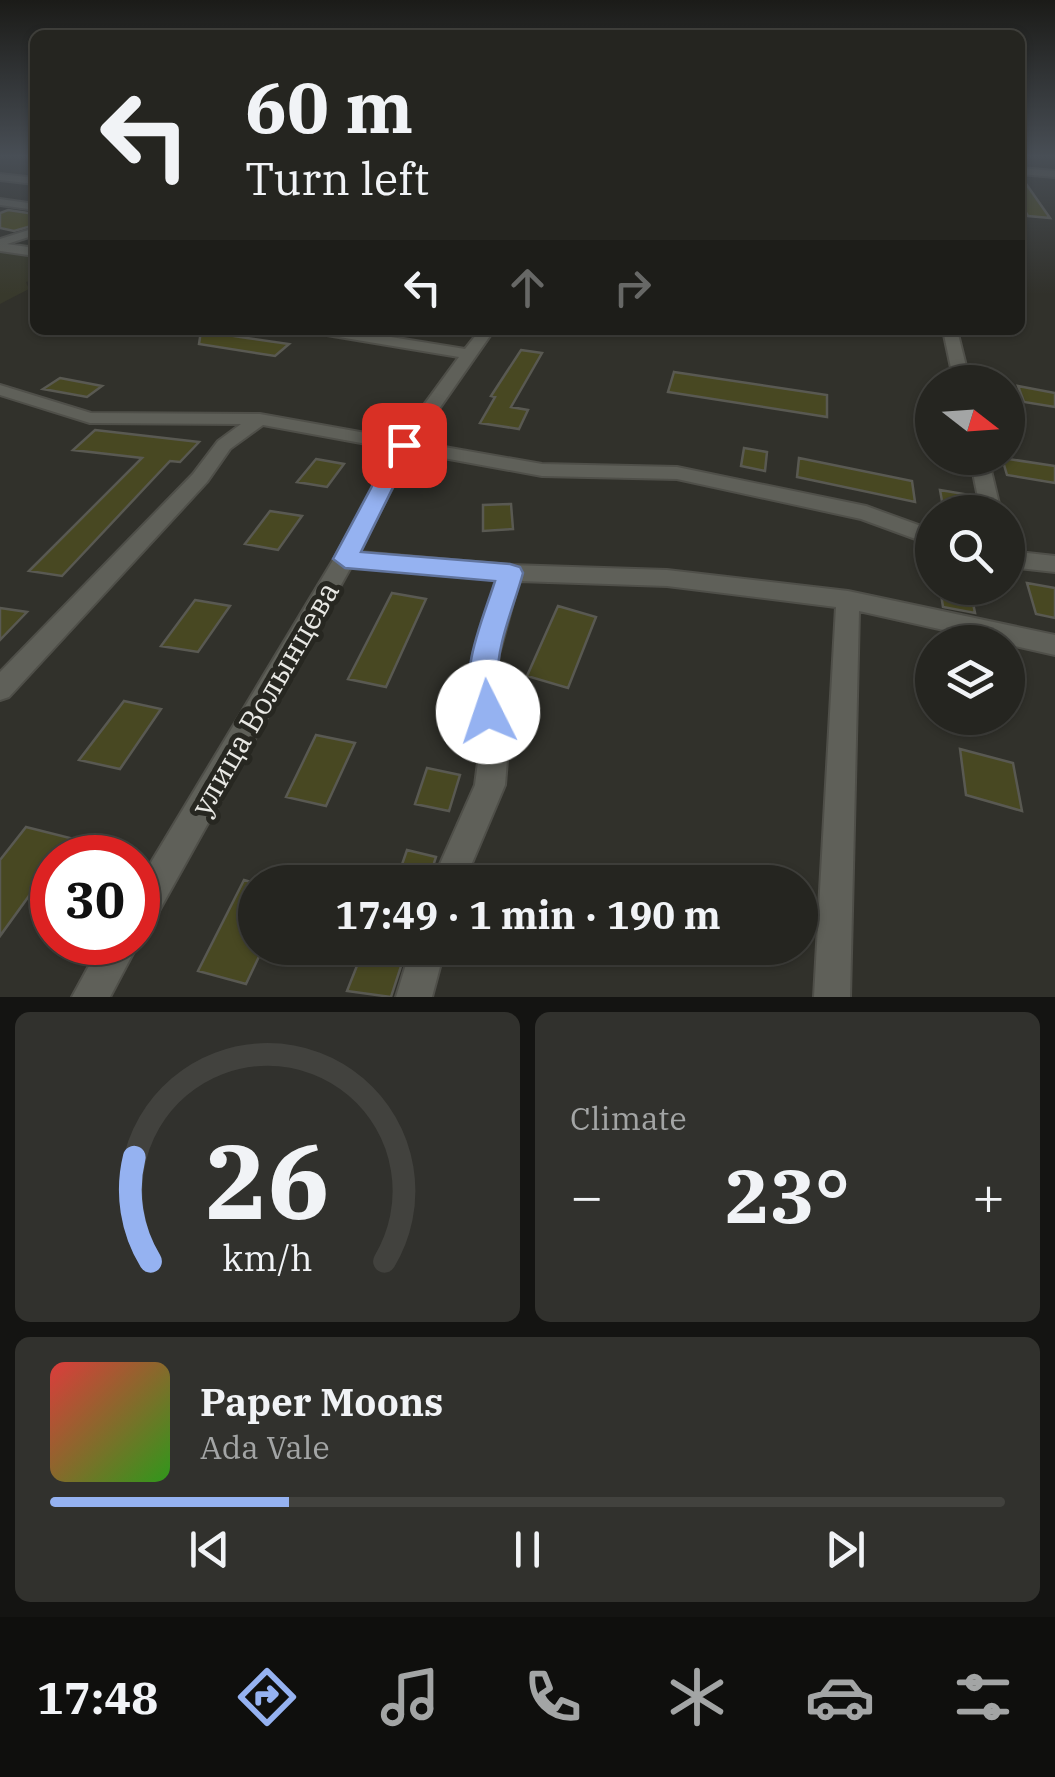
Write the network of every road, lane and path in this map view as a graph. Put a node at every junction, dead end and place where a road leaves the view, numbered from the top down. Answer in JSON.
{"nodes":[{"id":1,"x":0,"y":202,"type":"edge"},
{"id":2,"x":30,"y":206,"type":"edge"},
{"id":3,"x":30,"y":236,"type":"edge"},
{"id":4,"x":3,"y":246,"type":"edge"},
{"id":5,"x":30,"y":251,"type":"edge"},
{"id":6,"x":352,"y":335,"type":"edge"},
{"id":7,"x":483,"y":335,"type":"edge"},
{"id":8,"x":951,"y":335,"type":"edge"},
{"id":9,"x":468,"y":354,"type":"junction"},
{"id":10,"x":958,"y":365,"type":"edge"},
{"id":11,"x":0,"y":390,"type":"edge"},
{"id":12,"x":260,"y":419,"type":"junction"},
{"id":13,"x":404,"y":445,"type":"junction"},
{"id":14,"x":915,"y":532,"type":"edge"},
{"id":15,"x":345,"y":559,"type":"junction"},
{"id":16,"x":1025,"y":561,"type":"edge"},
{"id":17,"x":1055,"y":564,"type":"edge"},
{"id":18,"x":510,"y":573,"type":"junction"},
{"id":19,"x":848,"y":600,"type":"junction"},
{"id":20,"x":1055,"y":645,"type":"edge"},
{"id":21,"x":0,"y":689,"type":"edge"},
{"id":22,"x":455,"y":865,"type":"edge"},
{"id":23,"x":160,"y":877,"type":"edge"},
{"id":24,"x":109,"y":965,"type":"edge"},
{"id":25,"x":423,"y":965,"type":"edge"},
{"id":26,"x":90,"y":997,"type":"edge"},
{"id":27,"x":414,"y":997,"type":"edge"},
{"id":28,"x":832,"y":997,"type":"edge"}],
"edges":[{"from":1,"to":2,"type":"street"},
{"from":3,"to":4,"type":"street"},
{"from":4,"to":5,"type":"street"},
{"from":6,"to":9,"type":"street"},
{"from":7,"to":9,"type":"street","name":"улица Волынцева"},
{"from":8,"to":10,"type":"street"},
{"from":9,"to":13,"type":"street","name":"улица Волынцева"},
{"from":11,"to":12,"type":"street"},
{"from":12,"to":13,"type":"street"},
{"from":12,"to":21,"type":"street"},
{"from":13,"to":14,"type":"street"},
{"from":13,"to":15,"type":"street","name":"улица Волынцева"},
{"from":15,"to":18,"type":"street"},
{"from":15,"to":23,"type":"street","name":"улица Волынцева"},
{"from":16,"to":17,"type":"street"},
{"from":18,"to":19,"type":"street"},
{"from":18,"to":22,"type":"street"},
{"from":19,"to":20,"type":"street"},
{"from":19,"to":28,"type":"street"},
{"from":24,"to":26,"type":"street"},
{"from":25,"to":27,"type":"street"}]}
